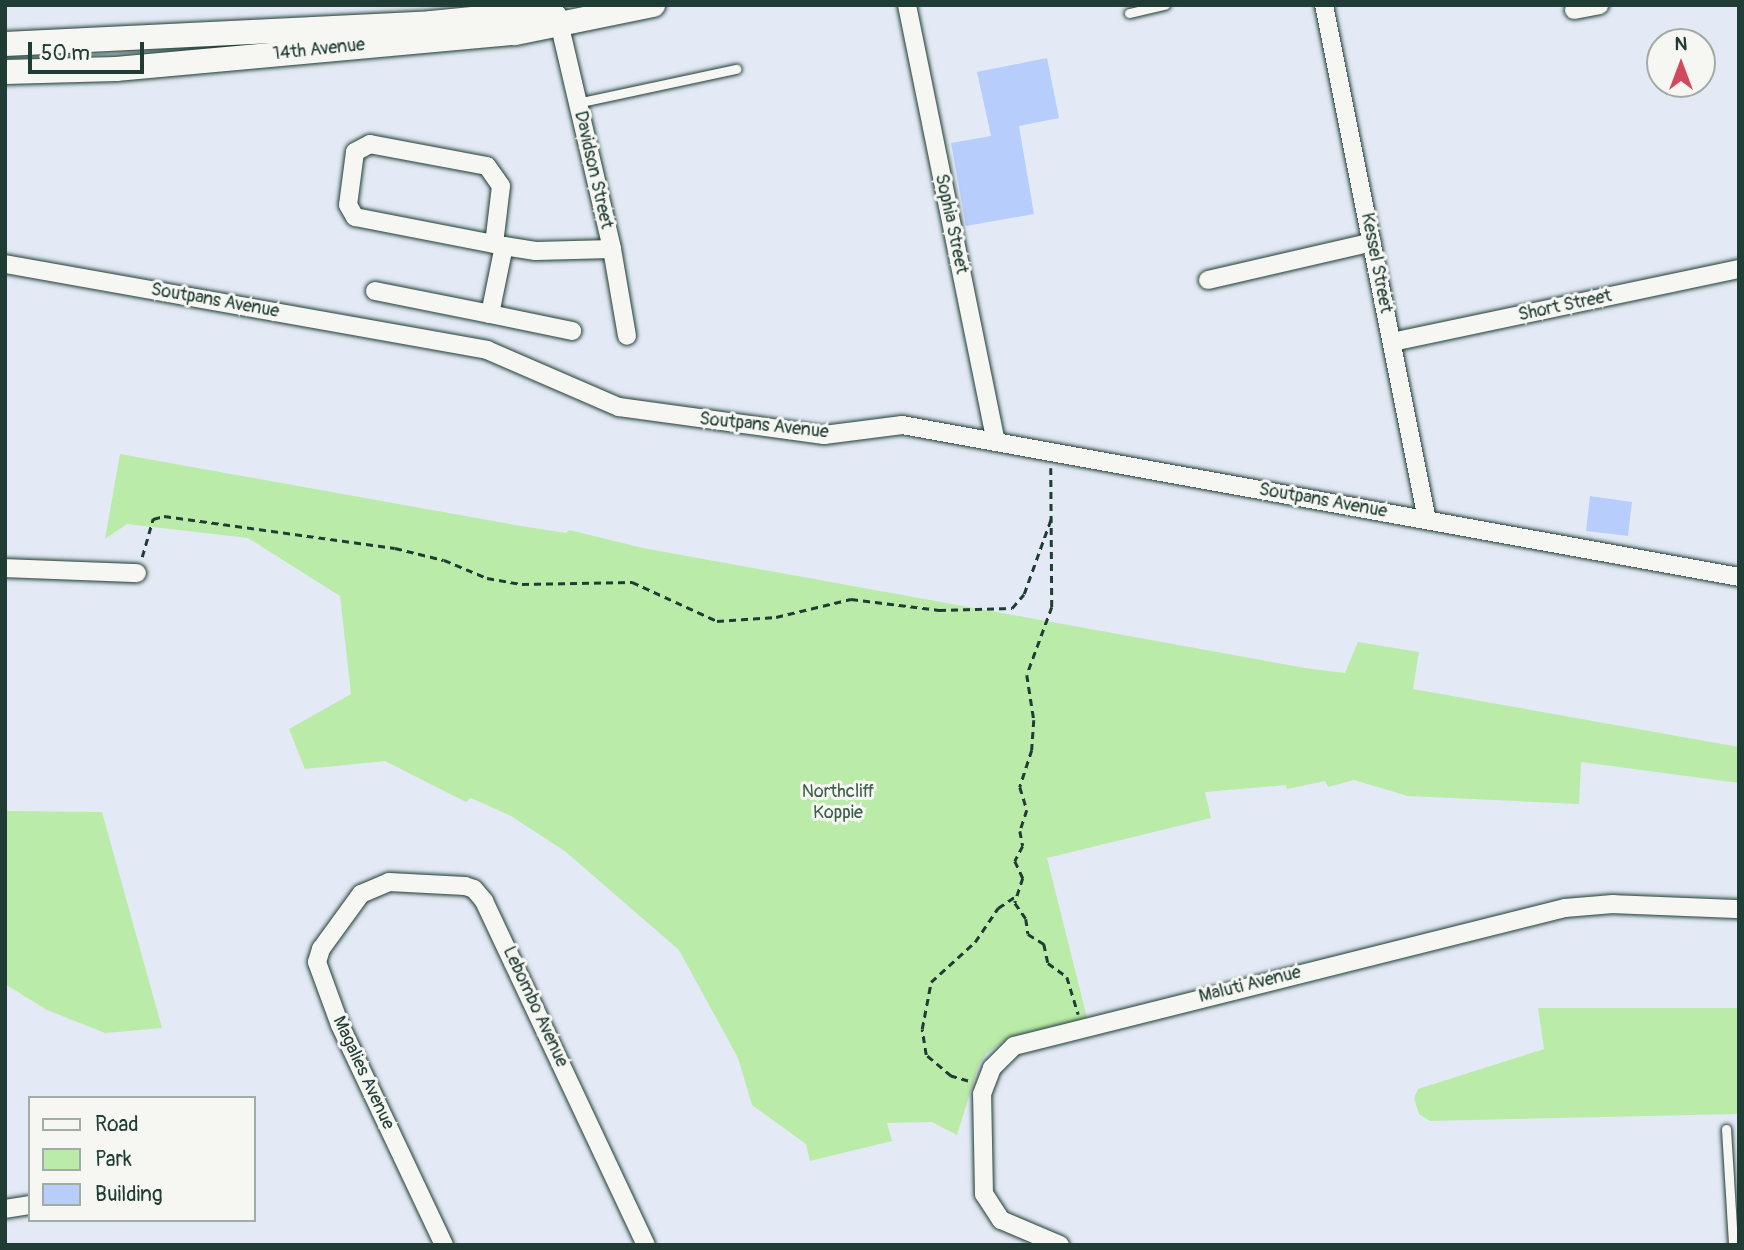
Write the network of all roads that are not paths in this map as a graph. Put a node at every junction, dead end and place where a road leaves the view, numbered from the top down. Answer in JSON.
{"nodes":[{"id":1,"x":492,"y":5,"type":"edge"},
{"id":2,"x":653,"y":5,"type":"edge"},
{"id":3,"x":907,"y":5,"type":"edge"},
{"id":4,"x":1164,"y":5,"type":"edge"},
{"id":5,"x":1324,"y":5,"type":"edge"},
{"id":6,"x":1601,"y":5,"type":"edge"},
{"id":7,"x":1574,"y":10,"type":"dead end"},
{"id":8,"x":605,"y":12,"type":"edge"},
{"id":9,"x":1129,"y":13,"type":"dead end"},
{"id":10,"x":557,"y":14,"type":"edge"},
{"id":11,"x":431,"y":23,"type":"junction"},
{"id":12,"x":5,"y":44,"type":"edge"},
{"id":13,"x":736,"y":69,"type":"dead end"},
{"id":14,"x":5,"y":72,"type":"edge"},
{"id":15,"x":577,"y":103,"type":"junction"},
{"id":16,"x":1372,"y":243,"type":"junction"},
{"id":17,"x":499,"y":245,"type":"junction"},
{"id":18,"x":612,"y":249,"type":"junction"},
{"id":19,"x":5,"y":264,"type":"edge"},
{"id":20,"x":1739,"y":270,"type":"edge"},
{"id":21,"x":1208,"y":280,"type":"dead end"},
{"id":22,"x":375,"y":291,"type":"dead end"},
{"id":23,"x":490,"y":314,"type":"junction"},
{"id":24,"x":572,"y":331,"type":"dead end"},
{"id":25,"x":627,"y":336,"type":"dead end"},
{"id":26,"x":1392,"y":342,"type":"junction"},
{"id":27,"x":996,"y":442,"type":"junction"},
{"id":28,"x":1427,"y":520,"type":"junction"},
{"id":29,"x":5,"y":568,"type":"edge"},
{"id":30,"x":137,"y":573,"type":"road end"},
{"id":31,"x":1739,"y":577,"type":"edge"},
{"id":32,"x":354,"y":904,"type":"joint"},
{"id":33,"x":1739,"y":909,"type":"edge"},
{"id":34,"x":1726,"y":1129,"type":"dead end"},
{"id":35,"x":28,"y":1205,"type":"edge"},
{"id":36,"x":5,"y":1209,"type":"edge"},
{"id":37,"x":444,"y":1245,"type":"edge"},
{"id":38,"x":646,"y":1245,"type":"edge"},
{"id":39,"x":1060,"y":1245,"type":"edge"},
{"id":40,"x":1733,"y":1245,"type":"edge"}],
"edges":[{"from":1,"to":11,"type":"main road"},
{"from":2,"to":8,"type":"main road","name":"14th Avenue"},
{"from":3,"to":27,"type":"street","name":"Sophia Street"},
{"from":4,"to":9,"type":"lane"},
{"from":5,"to":16,"type":"street","name":"Kessel Street"},
{"from":6,"to":7,"type":"street"},
{"from":8,"to":10,"type":"main road","name":"14th Avenue"},
{"from":10,"to":11,"type":"main road","name":"14th Avenue"},
{"from":10,"to":14,"type":"main road","name":"14th Avenue"},
{"from":10,"to":15,"type":"street","name":"Davidson Street"},
{"from":11,"to":12,"type":"main road","name":"14th Avenue"},
{"from":13,"to":15,"type":"lane"},
{"from":15,"to":18,"type":"street","name":"Davidson Street"},
{"from":16,"to":21,"type":"street"},
{"from":16,"to":26,"type":"street","name":"Kessel Street"},
{"from":17,"to":17,"type":"street"},
{"from":17,"to":18,"type":"street"},
{"from":17,"to":23,"type":"street"},
{"from":18,"to":25,"type":"street","name":"Davidson Street"},
{"from":19,"to":27,"type":"street","name":"Soutpans Avenue"},
{"from":20,"to":26,"type":"street","name":"Short Street"},
{"from":22,"to":23,"type":"street"},
{"from":23,"to":24,"type":"street"},
{"from":26,"to":28,"type":"street","name":"Kessel Street"},
{"from":27,"to":28,"type":"street","name":"Soutpans Avenue"},
{"from":28,"to":31,"type":"street","name":"Soutpans Avenue"},
{"from":29,"to":30,"type":"street"},
{"from":32,"to":37,"type":"street","name":"Magalies Avenue"},
{"from":32,"to":38,"type":"street","name":"Lebombo Avenue"},
{"from":33,"to":39,"type":"street","name":"Maluti Avenue"},
{"from":34,"to":40,"type":"lane"},
{"from":35,"to":36,"type":"street"}]}
